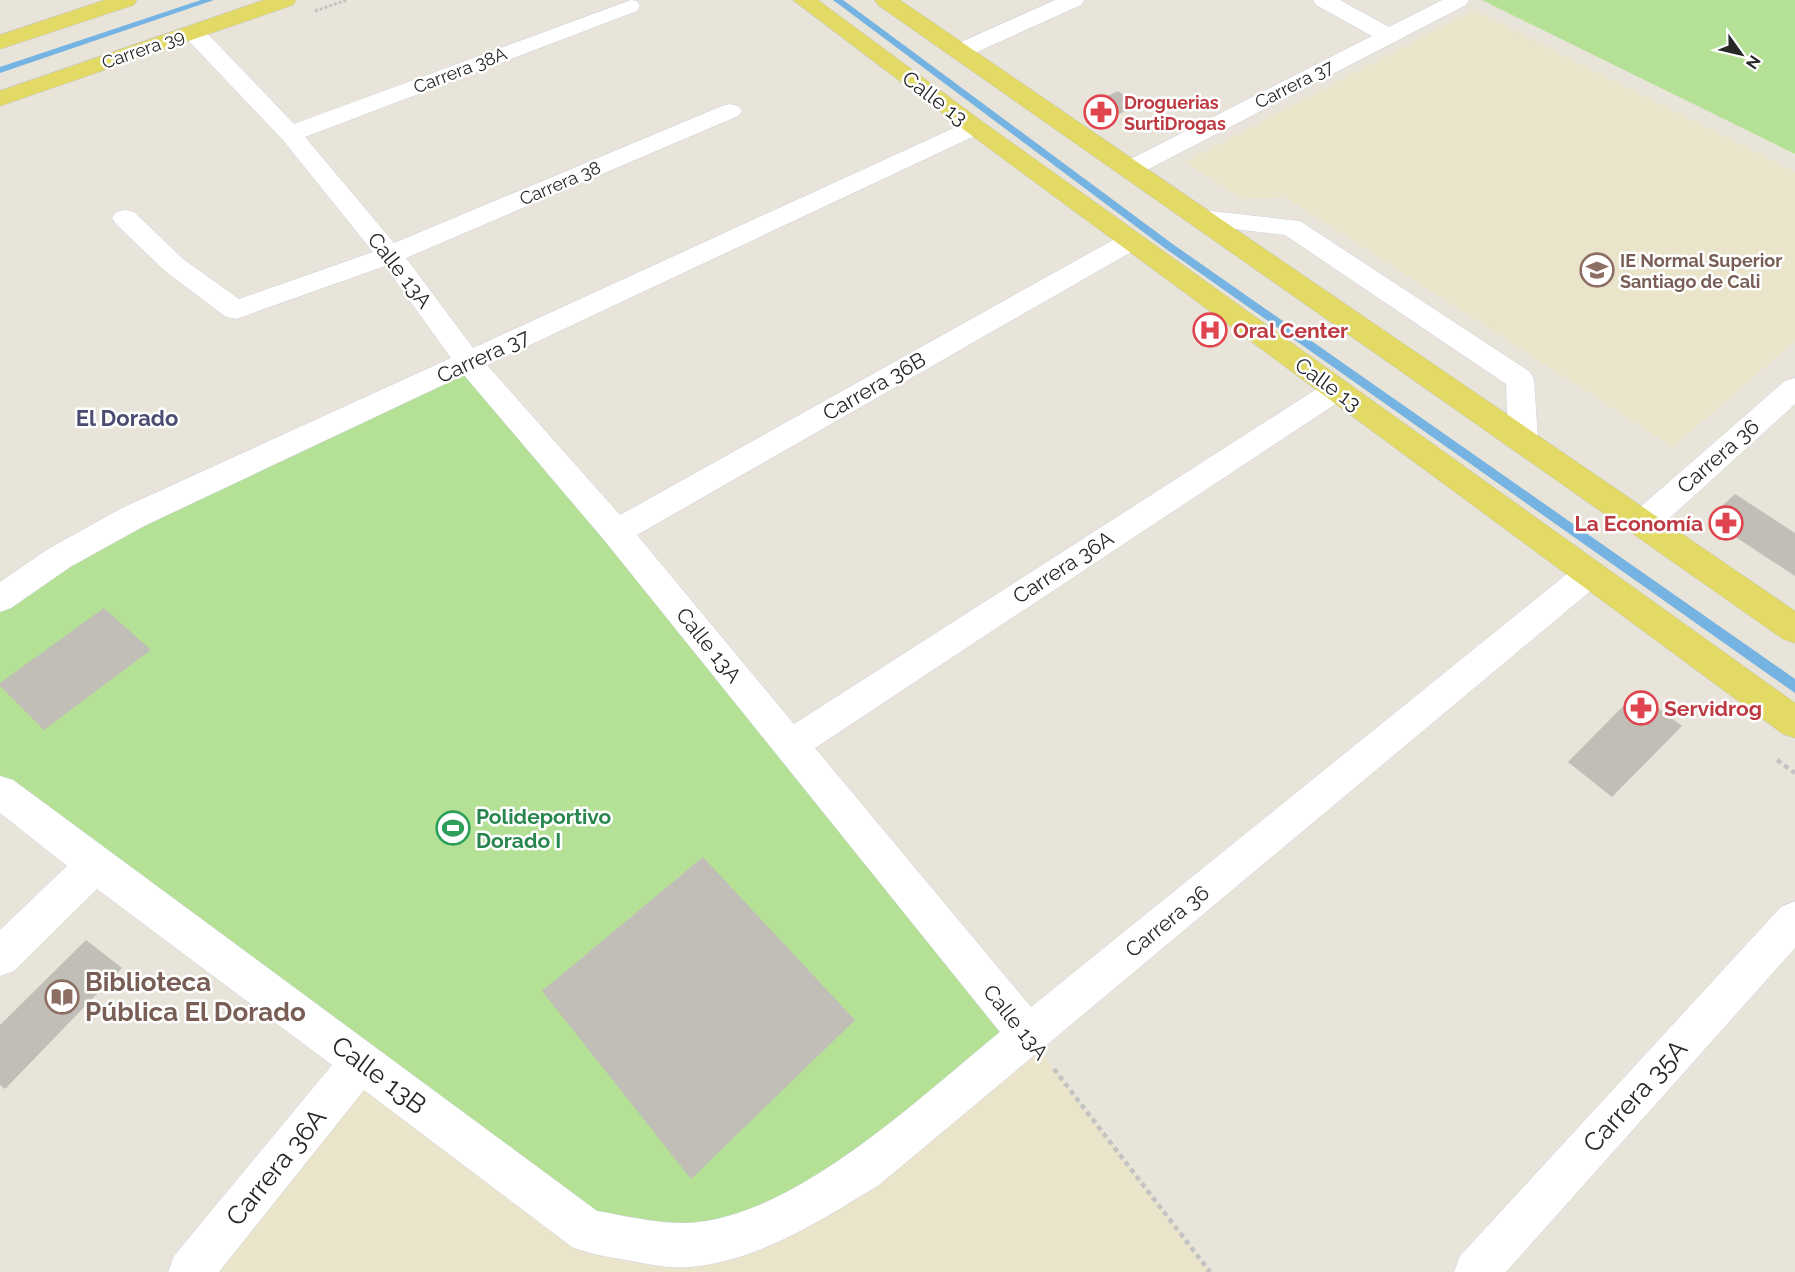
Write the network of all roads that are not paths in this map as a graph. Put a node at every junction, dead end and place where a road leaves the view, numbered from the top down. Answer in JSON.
{"nodes":[{"id":1,"x":126,"y":0,"type":"edge"},
{"id":2,"x":285,"y":0,"type":"edge"},
{"id":3,"x":804,"y":0,"type":"edge"},
{"id":4,"x":886,"y":0,"type":"edge"},
{"id":5,"x":1073,"y":0,"type":"edge"},
{"id":6,"x":1323,"y":0,"type":"edge"},
{"id":7,"x":1458,"y":0,"type":"edge"},
{"id":8,"x":629,"y":6,"type":"dead end"},
{"id":9,"x":193,"y":32,"type":"junction"},
{"id":10,"x":1387,"y":35,"type":"junction"},
{"id":11,"x":0,"y":42,"type":"edge"},
{"id":12,"x":960,"y":51,"type":"junction"},
{"id":13,"x":0,"y":99,"type":"edge"},
{"id":14,"x":730,"y":111,"type":"dead end"},
{"id":15,"x":975,"y":127,"type":"junction"},
{"id":16,"x":290,"y":134,"type":"junction"},
{"id":17,"x":1130,"y":169,"type":"junction"},
{"id":18,"x":125,"y":218,"type":"dead end"},
{"id":19,"x":1202,"y":218,"type":"junction"},
{"id":20,"x":1131,"y":241,"type":"junction"},
{"id":21,"x":390,"y":255,"type":"junction"},
{"id":22,"x":469,"y":362,"type":"junction"},
{"id":23,"x":1795,"y":388,"type":"edge"},
{"id":24,"x":1336,"y":390,"type":"junction"},
{"id":25,"x":1523,"y":440,"type":"junction"},
{"id":26,"x":1642,"y":524,"type":"junction"},
{"id":27,"x":616,"y":532,"type":"junction"},
{"id":28,"x":1589,"y":574,"type":"junction"},
{"id":29,"x":0,"y":599,"type":"edge"},
{"id":30,"x":1795,"y":629,"type":"edge"},
{"id":31,"x":1795,"y":723,"type":"edge"},
{"id":32,"x":791,"y":745,"type":"junction"},
{"id":33,"x":0,"y":792,"type":"edge"},
{"id":34,"x":94,"y":865,"type":"junction"},
{"id":35,"x":1795,"y":920,"type":"edge"},
{"id":36,"x":0,"y":957,"type":"edge"},
{"id":37,"x":1028,"y":1035,"type":"junction"},
{"id":38,"x":361,"y":1062,"type":"junction"},
{"id":39,"x":727,"y":1239,"type":"joint"},
{"id":40,"x":190,"y":1272,"type":"edge"},
{"id":41,"x":1476,"y":1272,"type":"edge"}],
"edges":[{"from":1,"to":11,"type":"main road"},
{"from":2,"to":9,"type":"main road","name":"Carrera 39"},
{"from":3,"to":15,"type":"main road","name":"Calle 13"},
{"from":4,"to":12,"type":"main road"},
{"from":5,"to":12,"type":"street"},
{"from":6,"to":10,"type":"street"},
{"from":7,"to":10,"type":"street","name":"Carrera 37"},
{"from":8,"to":16,"type":"street","name":"Carrera 38A"},
{"from":9,"to":13,"type":"main road","name":"Carrera 39"},
{"from":9,"to":16,"type":"street","name":"Calle 13A"},
{"from":10,"to":17,"type":"street","name":"Carrera 37"},
{"from":12,"to":17,"type":"main road"},
{"from":14,"to":21,"type":"street","name":"Carrera 38"},
{"from":15,"to":20,"type":"main road","name":"Calle 13"},
{"from":15,"to":22,"type":"street","name":"Carrera 37"},
{"from":16,"to":21,"type":"street","name":"Calle 13A"},
{"from":17,"to":19,"type":"main road"},
{"from":18,"to":21,"type":"street","name":"Carrera 38"},
{"from":19,"to":25,"type":"main road"},
{"from":19,"to":25,"type":"street"},
{"from":20,"to":24,"type":"main road","name":"Calle 13"},
{"from":20,"to":27,"type":"street","name":"Carrera 36B"},
{"from":21,"to":22,"type":"street","name":"Calle 13A"},
{"from":22,"to":27,"type":"street","name":"Calle 13A"},
{"from":22,"to":29,"type":"street","name":"Carrera 37"},
{"from":23,"to":26,"type":"street","name":"Carrera 36"},
{"from":24,"to":28,"type":"main road","name":"Calle 13"},
{"from":24,"to":32,"type":"street","name":"Carrera 36A"},
{"from":25,"to":26,"type":"main road"},
{"from":26,"to":30,"type":"main road"},
{"from":27,"to":32,"type":"street","name":"Calle 13A"},
{"from":28,"to":31,"type":"main road","name":"Calle 13"},
{"from":28,"to":37,"type":"street","name":"Carrera 36"},
{"from":32,"to":37,"type":"street","name":"Calle 13A"},
{"from":33,"to":34,"type":"street","name":"Calle 13B"},
{"from":34,"to":36,"type":"street"},
{"from":34,"to":38,"type":"street","name":"Calle 13B"},
{"from":35,"to":41,"type":"street","name":"Carrera 35A"},
{"from":37,"to":39,"type":"street","name":"Carrera 36"},
{"from":38,"to":39,"type":"street","name":"Calle 13B"},
{"from":38,"to":40,"type":"street","name":"Carrera 36A"}]}
